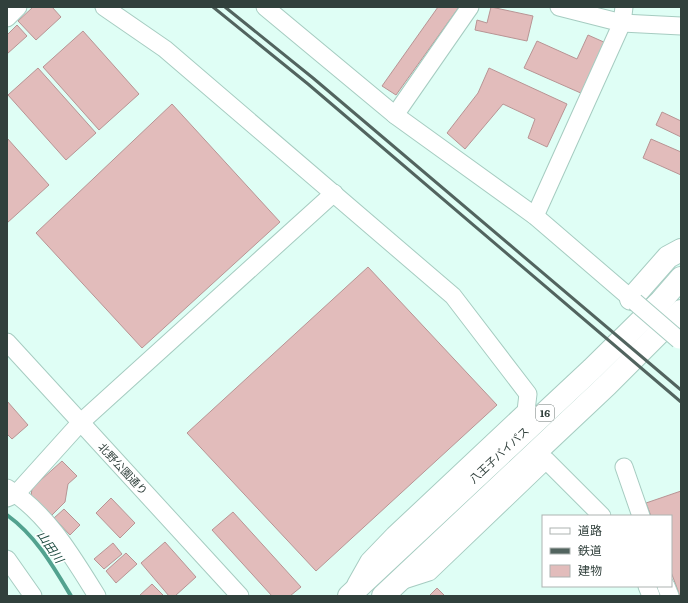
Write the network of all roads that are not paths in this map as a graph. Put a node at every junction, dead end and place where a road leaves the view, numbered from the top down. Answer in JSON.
{"nodes":[{"id":1,"x":18,"y":7,"type":"edge"},
{"id":2,"x":104,"y":7,"type":"edge"},
{"id":3,"x":265,"y":7,"type":"edge"},
{"id":4,"x":470,"y":7,"type":"edge"},
{"id":5,"x":558,"y":7,"type":"edge"},
{"id":6,"x":623,"y":15,"type":"edge"},
{"id":7,"x":7,"y":18,"type":"edge"},
{"id":8,"x":681,"y":26,"type":"edge"},
{"id":9,"x":395,"y":115,"type":"junction"},
{"id":10,"x":334,"y":194,"type":"junction"},
{"id":11,"x":535,"y":216,"type":"junction"},
{"id":12,"x":681,"y":250,"type":"edge"},
{"id":13,"x":681,"y":278,"type":"edge"},
{"id":14,"x":633,"y":301,"type":"junction"},
{"id":15,"x":681,"y":311,"type":"edge"},
{"id":16,"x":680,"y":341,"type":"edge"},
{"id":17,"x":7,"y":342,"type":"edge"},
{"id":18,"x":80,"y":423,"type":"junction"},
{"id":19,"x":624,"y":467,"type":"dead end"},
{"id":20,"x":10,"y":493,"type":"edge"},
{"id":21,"x":601,"y":515,"type":"edge"},
{"id":22,"x":641,"y":515,"type":"edge"},
{"id":23,"x":7,"y":559,"type":"edge"},
{"id":24,"x":390,"y":590,"type":"edge"},
{"id":25,"x":33,"y":596,"type":"edge"},
{"id":26,"x":97,"y":596,"type":"edge"},
{"id":27,"x":240,"y":596,"type":"edge"},
{"id":28,"x":349,"y":596,"type":"edge"}],
"edges":[{"from":1,"to":7,"type":"street"},
{"from":2,"to":10,"type":"street"},
{"from":3,"to":9,"type":"street"},
{"from":4,"to":9,"type":"street"},
{"from":5,"to":6,"type":"street"},
{"from":6,"to":8,"type":"street"},
{"from":6,"to":11,"type":"street"},
{"from":9,"to":11,"type":"street"},
{"from":10,"to":18,"type":"street"},
{"from":10,"to":28,"type":"street"},
{"from":11,"to":14,"type":"street"},
{"from":12,"to":14,"type":"highway"},
{"from":13,"to":28,"type":"highway","name":"八王子バイパス","number":"16"},
{"from":14,"to":16,"type":"street","bridge":true},
{"from":15,"to":24,"type":"highway","name":"八王子バイパス","number":"16"},
{"from":17,"to":18,"type":"street","name":"北野公園通り"},
{"from":18,"to":20,"type":"street"},
{"from":18,"to":27,"type":"street","name":"北野公園通り"},
{"from":19,"to":22,"type":"street"},
{"from":20,"to":26,"type":"street"},
{"from":21,"to":24,"type":"street"},
{"from":23,"to":25,"type":"street"}]}
